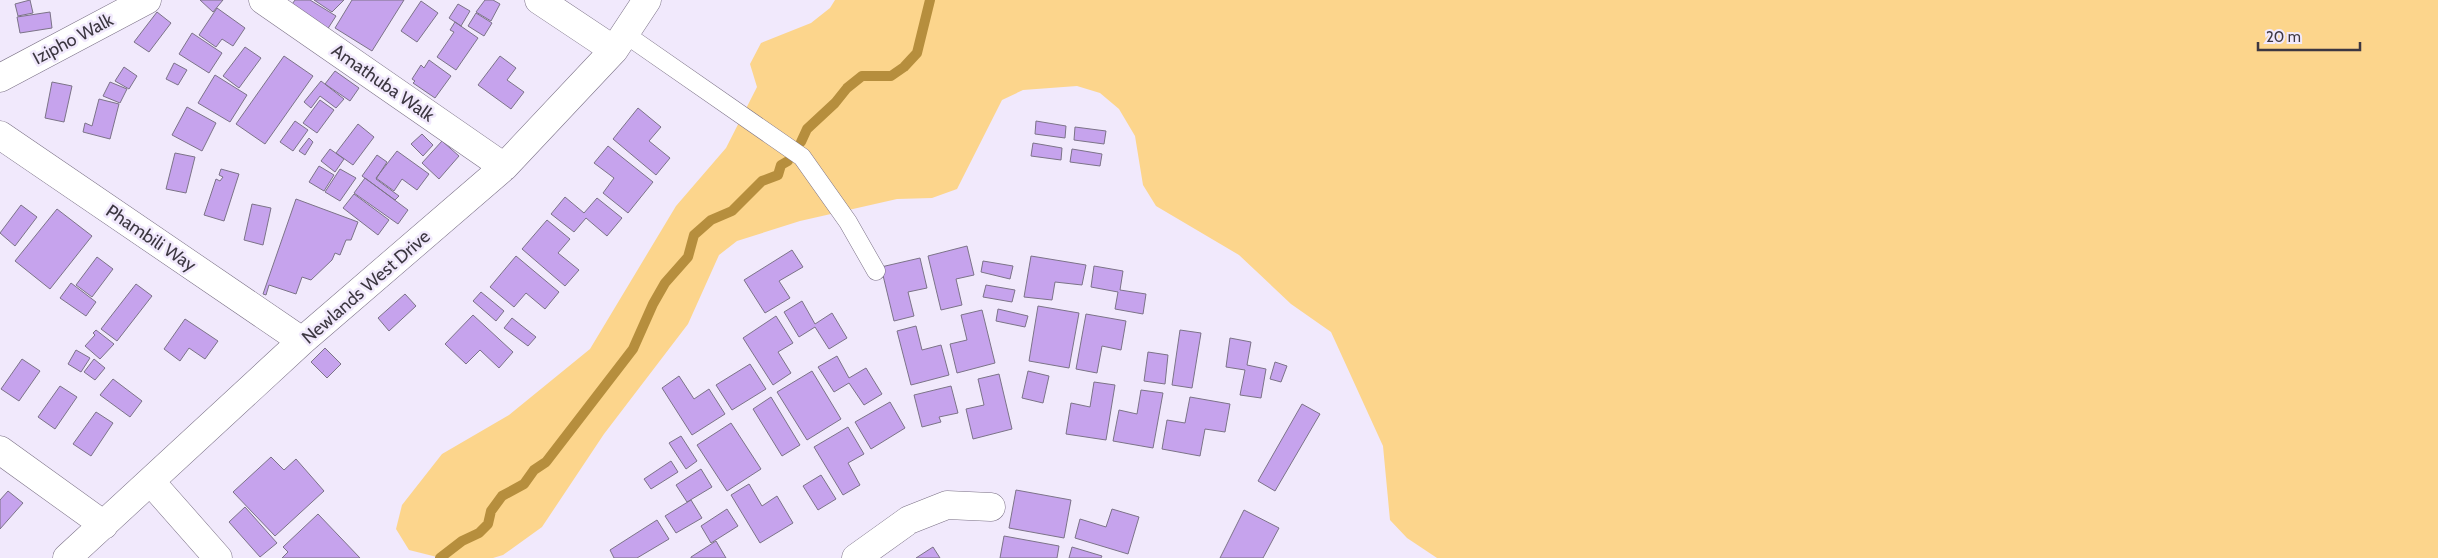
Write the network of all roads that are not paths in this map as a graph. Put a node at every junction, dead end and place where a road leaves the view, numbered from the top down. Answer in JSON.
{"nodes":[{"id":1,"x":147,"y":0,"type":"edge"},
{"id":2,"x":263,"y":0,"type":"edge"},
{"id":3,"x":539,"y":0,"type":"edge"},
{"id":4,"x":647,"y":0,"type":"edge"},
{"id":5,"x":620,"y":42,"type":"junction"},
{"id":6,"x":0,"y":78,"type":"edge"},
{"id":7,"x":0,"y":135,"type":"edge"},
{"id":8,"x":504,"y":167,"type":"junction"},
{"id":9,"x":876,"y":271,"type":"dead end"},
{"id":10,"x":302,"y":341,"type":"junction"},
{"id":11,"x":0,"y":450,"type":"edge"},
{"id":12,"x":151,"y":482,"type":"junction"},
{"id":13,"x":991,"y":507,"type":"dead end"},
{"id":14,"x":104,"y":525,"type":"junction"},
{"id":15,"x":67,"y":558,"type":"edge"},
{"id":16,"x":218,"y":558,"type":"edge"},
{"id":17,"x":856,"y":558,"type":"edge"}],
"edges":[{"from":1,"to":6,"type":"street","name":"Izipho Walk"},
{"from":2,"to":8,"type":"street","name":"Amathuba Walk"},
{"from":3,"to":5,"type":"street"},
{"from":4,"to":5,"type":"street","name":"Newlands West Drive"},
{"from":5,"to":8,"type":"street","name":"Newlands West Drive"},
{"from":5,"to":9,"type":"lane"},
{"from":7,"to":10,"type":"street","name":"Phambili Way"},
{"from":8,"to":10,"type":"street","name":"Newlands West Drive"},
{"from":10,"to":12,"type":"street","name":"Newlands West Drive"},
{"from":11,"to":14,"type":"street"},
{"from":12,"to":14,"type":"street","name":"Newlands West Drive"},
{"from":12,"to":16,"type":"street"},
{"from":13,"to":17,"type":"street"},
{"from":14,"to":15,"type":"street","name":"Newlands West Drive"}]}
